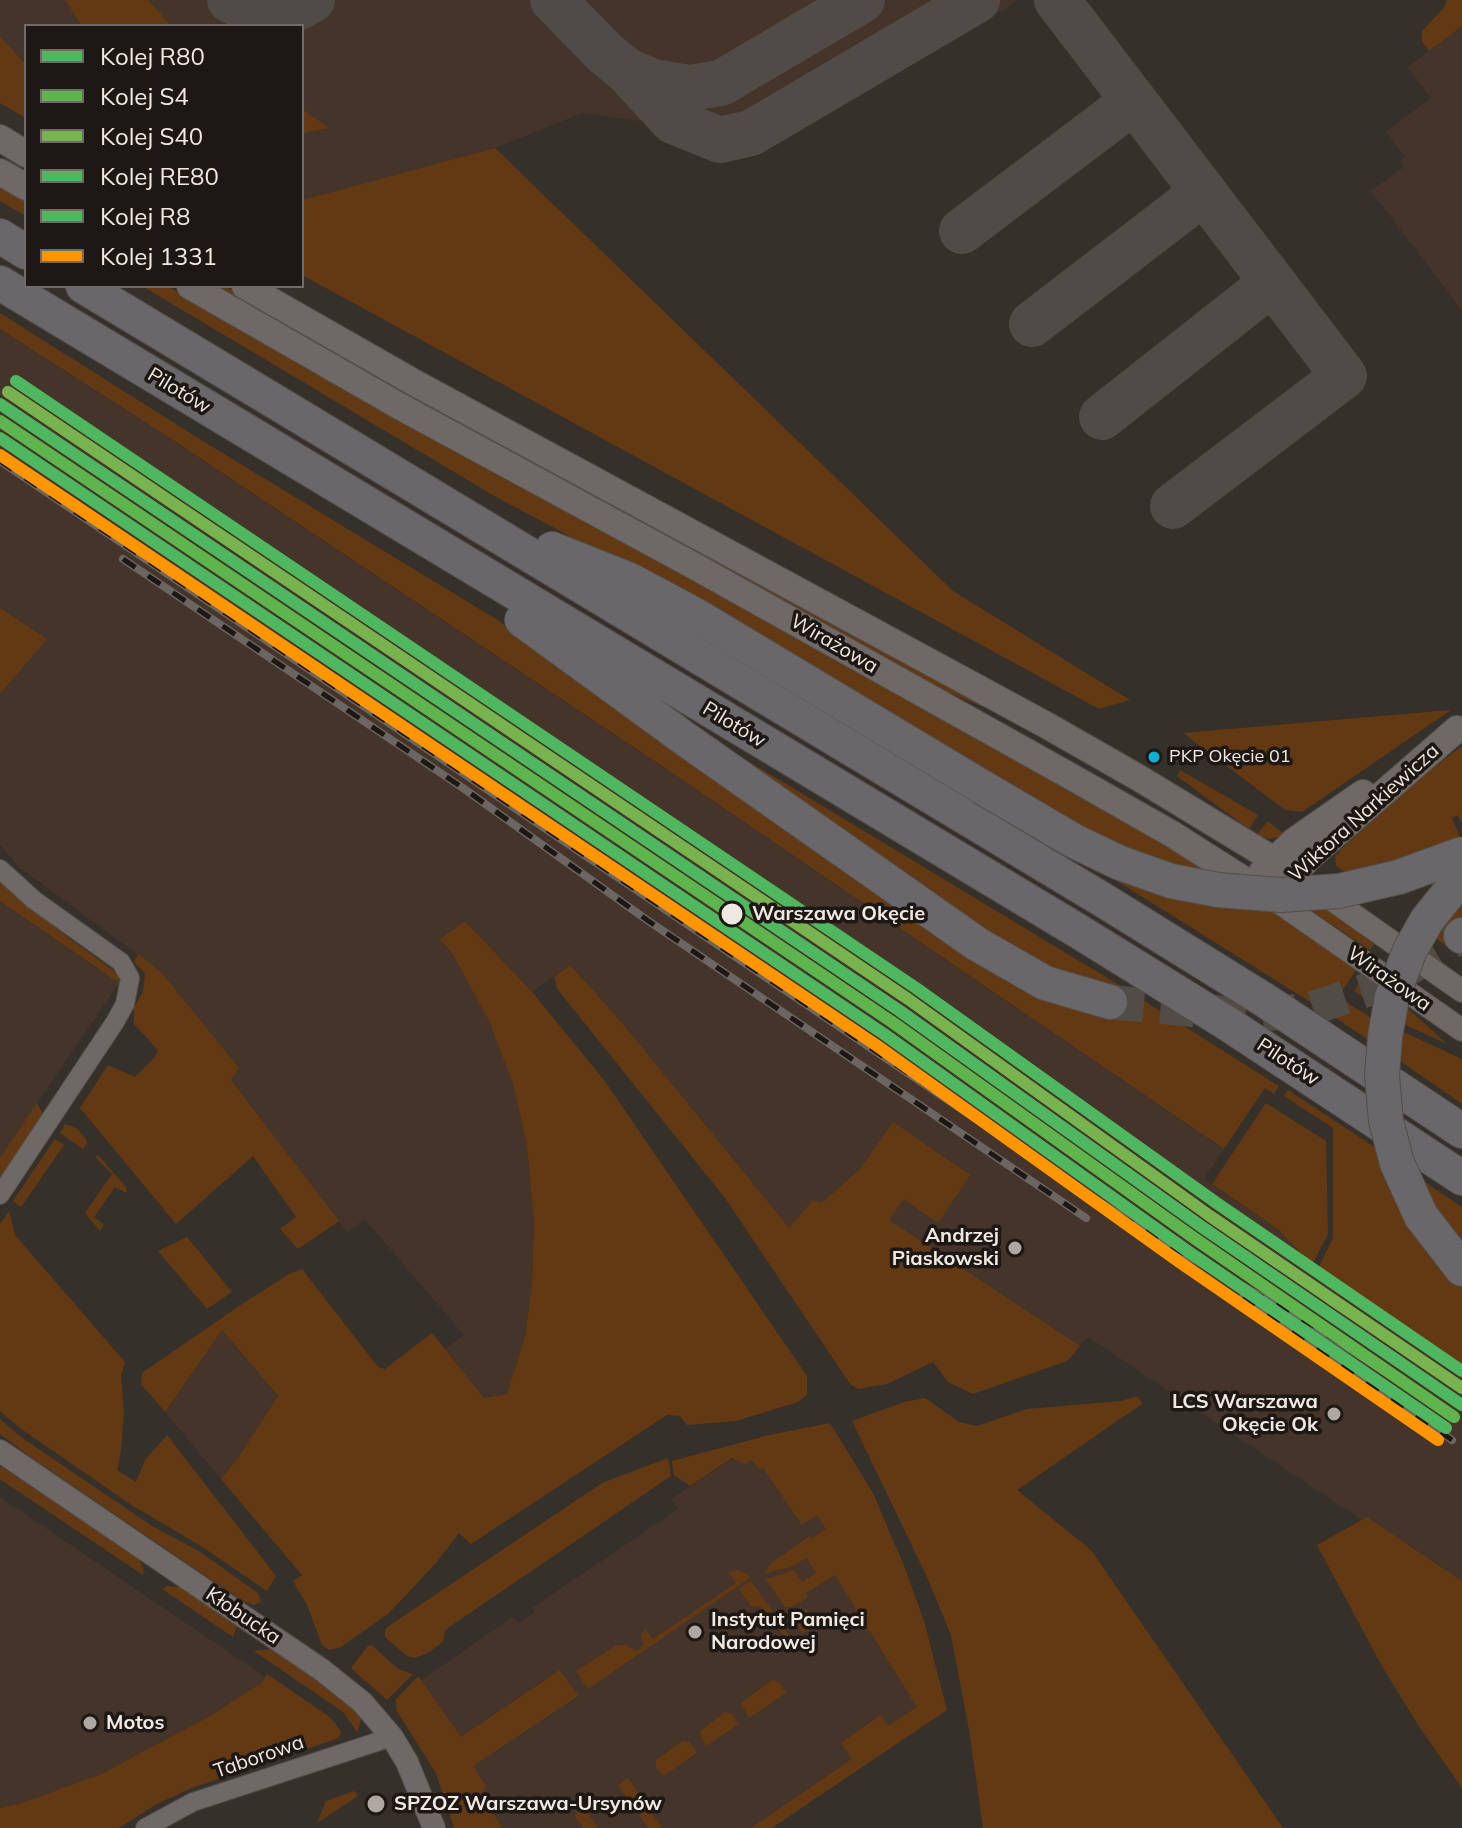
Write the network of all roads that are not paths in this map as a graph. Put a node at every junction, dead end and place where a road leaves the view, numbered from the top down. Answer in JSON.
{"nodes":[{"id":1,"x":0,"y":138,"type":"edge"},
{"id":2,"x":24,"y":153,"type":"edge"},
{"id":3,"x":0,"y":172,"type":"edge"},
{"id":4,"x":24,"y":186,"type":"edge"},
{"id":5,"x":0,"y":236,"type":"edge"},
{"id":6,"x":24,"y":251,"type":"edge"},
{"id":7,"x":0,"y":283,"type":"edge"},
{"id":8,"x":86,"y":288,"type":"edge"},
{"id":9,"x":193,"y":288,"type":"edge"},
{"id":10,"x":249,"y":288,"type":"edge"},
{"id":11,"x":455,"y":510,"type":"junction"},
{"id":12,"x":444,"y":551,"type":"junction"},
{"id":13,"x":1460,"y":727,"type":"edge"},
{"id":14,"x":1461,"y":866,"type":"edge"},
{"id":15,"x":1284,"y":867,"type":"junction"},
{"id":16,"x":0,"y":869,"type":"edge"},
{"id":17,"x":1261,"y":891,"type":"junction"},
{"id":18,"x":1462,"y":991,"type":"edge"},
{"id":19,"x":1110,"y":1002,"type":"tunnel mouth"},
{"id":20,"x":1462,"y":1030,"type":"edge"},
{"id":21,"x":1462,"y":1131,"type":"edge"},
{"id":22,"x":1462,"y":1178,"type":"edge"},
{"id":23,"x":0,"y":1195,"type":"edge"},
{"id":24,"x":1462,"y":1269,"type":"edge"},
{"id":25,"x":0,"y":1451,"type":"edge"},
{"id":26,"x":392,"y":1737,"type":"junction"},
{"id":27,"x":145,"y":1828,"type":"edge"},
{"id":28,"x":434,"y":1828,"type":"edge"}],
"edges":[{"from":1,"to":2,"type":"main road"},
{"from":3,"to":4,"type":"main road"},
{"from":5,"to":6,"type":"highway"},
{"from":7,"to":12,"type":"highway","name":"Pilotów"},
{"from":8,"to":11,"type":"highway","name":"Pilotów"},
{"from":9,"to":17,"type":"main road","name":"Wirażowa"},
{"from":10,"to":15,"type":"main road","name":"Wirażowa"},
{"from":11,"to":14,"type":"highway","bridge":true},
{"from":11,"to":21,"type":"highway","name":"Pilotów"},
{"from":12,"to":19,"type":"highway"},
{"from":12,"to":22,"type":"highway","name":"Pilotów"},
{"from":13,"to":15,"type":"main road","name":"Wiktora Narkiewicza"},
{"from":14,"to":24,"type":"highway","bridge":true},
{"from":15,"to":17,"type":"main road","name":"Wiktora Narkiewicza"},
{"from":15,"to":18,"type":"street","name":"Wirażowa"},
{"from":16,"to":23,"type":"street"},
{"from":17,"to":20,"type":"street","name":"Wirażowa"},
{"from":25,"to":26,"type":"street","name":"Kłobucka"},
{"from":26,"to":27,"type":"street","name":"Taborowa"},
{"from":26,"to":28,"type":"street","name":"Kłobucka"}]}
